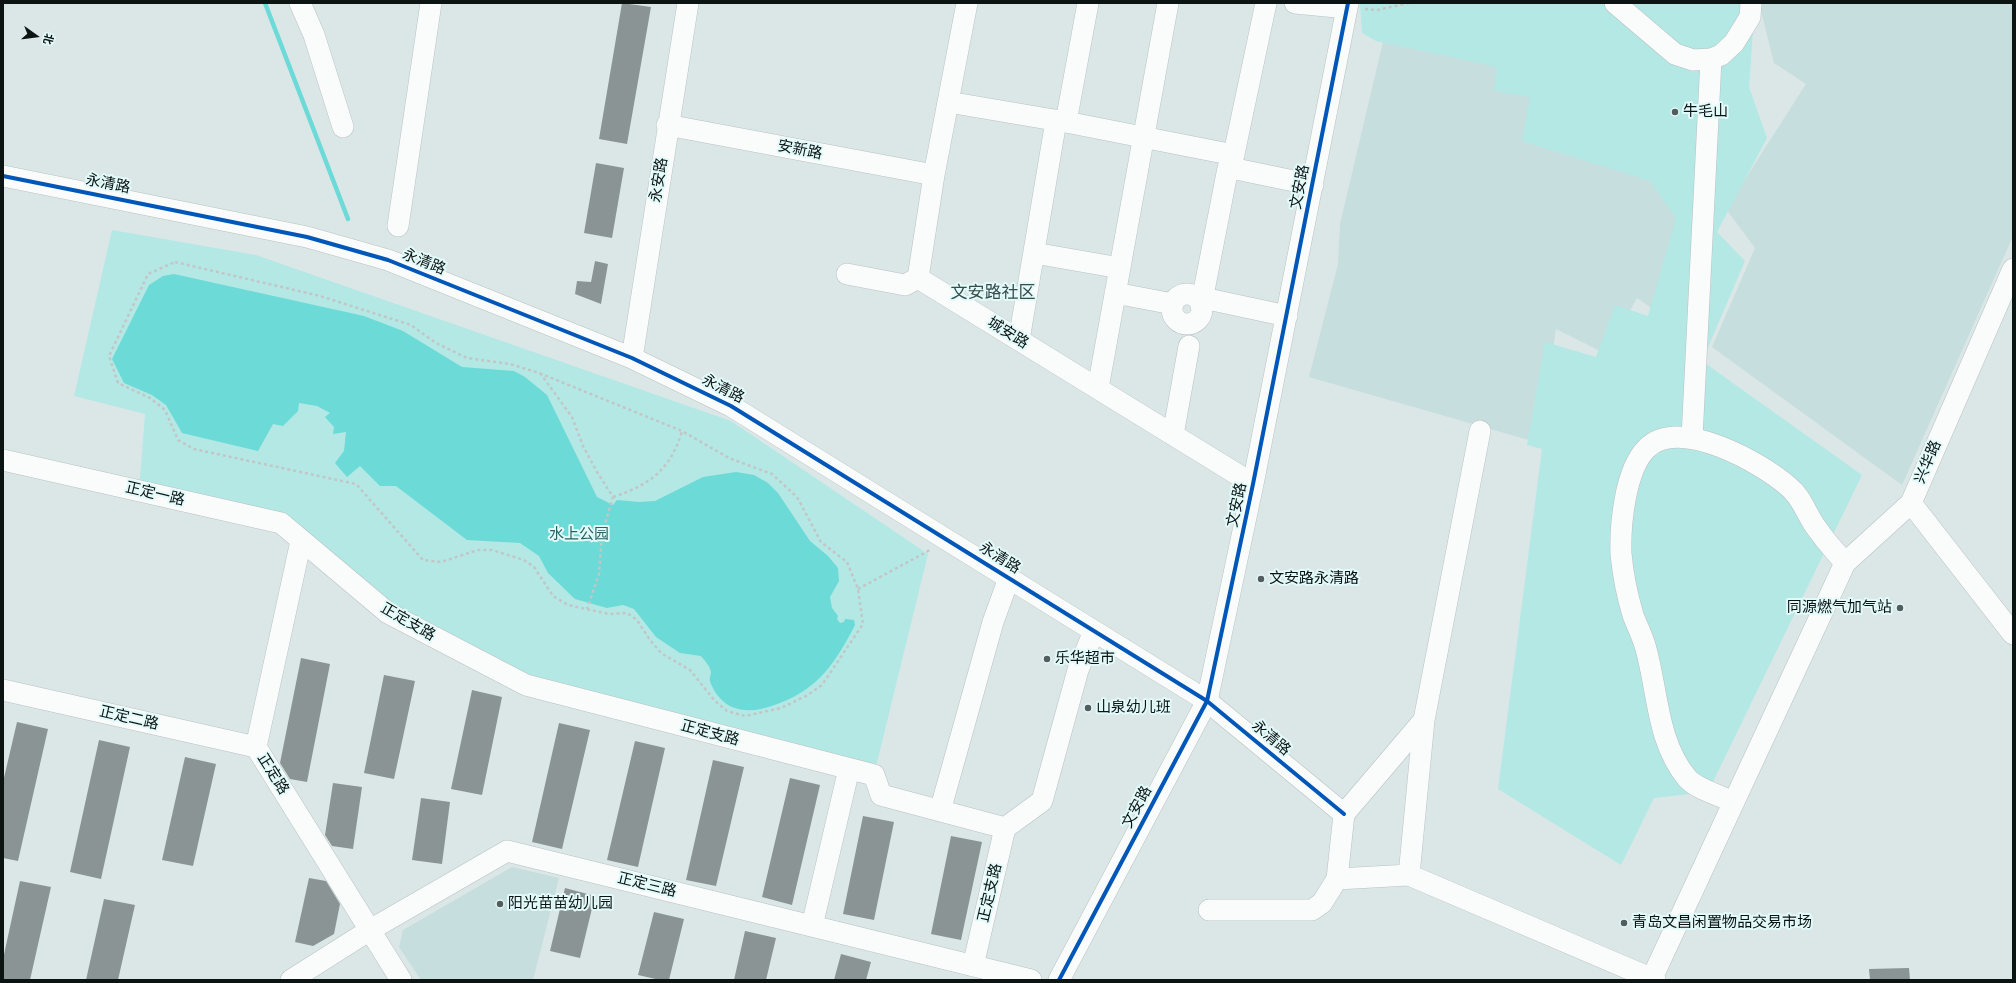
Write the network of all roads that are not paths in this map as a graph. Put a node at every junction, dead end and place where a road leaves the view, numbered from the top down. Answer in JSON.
{"nodes":[{"id":1,"x":300,"y":3,"type":"edge"},
{"id":2,"x":431,"y":3,"type":"edge"},
{"id":3,"x":688,"y":3,"type":"edge"},
{"id":4,"x":967,"y":3,"type":"edge"},
{"id":5,"x":1088,"y":3,"type":"edge"},
{"id":6,"x":1168,"y":3,"type":"edge"},
{"id":7,"x":1266,"y":3,"type":"edge"},
{"id":8,"x":1295,"y":3,"type":"edge"},
{"id":9,"x":1615,"y":3,"type":"edge"},
{"id":10,"x":1751,"y":3,"type":"edge"},
{"id":11,"x":1347,"y":6,"type":"edge"},
{"id":12,"x":1711,"y":59,"type":"junction"},
{"id":13,"x":948,"y":102,"type":"junction"},
{"id":14,"x":1061,"y":121,"type":"junction"},
{"id":15,"x":667,"y":125,"type":"junction"},
{"id":16,"x":343,"y":127,"type":"dead end"},
{"id":17,"x":1143,"y":137,"type":"junction"},
{"id":18,"x":1233,"y":162,"type":"junction"},
{"id":19,"x":934,"y":175,"type":"junction"},
{"id":20,"x":3,"y":176,"type":"edge"},
{"id":21,"x":1312,"y":185,"type":"junction"},
{"id":22,"x":398,"y":226,"type":"dead end"},
{"id":23,"x":1034,"y":253,"type":"junction"},
{"id":24,"x":1120,"y":268,"type":"junction"},
{"id":25,"x":2013,"y":270,"type":"edge"},
{"id":26,"x":847,"y":274,"type":"dead end"},
{"id":27,"x":918,"y":278,"type":"junction"},
{"id":28,"x":1115,"y":294,"type":"junction"},
{"id":29,"x":1202,"y":302,"type":"junction"},
{"id":30,"x":1287,"y":316,"type":"junction"},
{"id":31,"x":1019,"y":340,"type":"junction"},
{"id":32,"x":1189,"y":346,"type":"dead end"},
{"id":33,"x":632,"y":358,"type":"junction"},
{"id":34,"x":1098,"y":388,"type":"junction"},
{"id":35,"x":1480,"y":431,"type":"dead end"},
{"id":36,"x":1173,"y":434,"type":"junction"},
{"id":37,"x":1692,"y":438,"type":"junction"},
{"id":38,"x":3,"y":460,"type":"edge"},
{"id":39,"x":1253,"y":484,"type":"junction"},
{"id":40,"x":1911,"y":503,"type":"junction"},
{"id":41,"x":301,"y":540,"type":"junction"},
{"id":42,"x":1845,"y":563,"type":"junction"},
{"id":43,"x":1009,"y":578,"type":"junction"},
{"id":44,"x":1094,"y":631,"type":"junction"},
{"id":45,"x":2013,"y":634,"type":"edge"},
{"id":46,"x":3,"y":690,"type":"edge"},
{"id":47,"x":1207,"y":701,"type":"junction"},
{"id":48,"x":1424,"y":720,"type":"junction"},
{"id":49,"x":256,"y":747,"type":"junction"},
{"id":50,"x":849,"y":769,"type":"junction"},
{"id":51,"x":1734,"y":802,"type":"junction"},
{"id":52,"x":940,"y":811,"type":"junction"},
{"id":53,"x":1344,"y":814,"type":"junction"},
{"id":54,"x":1005,"y":828,"type":"junction"},
{"id":55,"x":1409,"y":874,"type":"junction"},
{"id":56,"x":1337,"y":879,"type":"junction"},
{"id":57,"x":1210,"y":910,"type":"dead end"},
{"id":58,"x":812,"y":926,"type":"junction"},
{"id":59,"x":370,"y":930,"type":"junction"},
{"id":60,"x":973,"y":966,"type":"junction"},
{"id":61,"x":1652,"y":979,"type":"edge"},
{"id":62,"x":290,"y":980,"type":"edge"},
{"id":63,"x":401,"y":980,"type":"edge"},
{"id":64,"x":1031,"y":980,"type":"edge"},
{"id":65,"x":1059,"y":980,"type":"edge"}],
"edges":[{"from":1,"to":16,"type":"street"},
{"from":2,"to":22,"type":"street"},
{"from":3,"to":15,"type":"street","name":"永安路"},
{"from":4,"to":13,"type":"street"},
{"from":5,"to":14,"type":"street"},
{"from":6,"to":17,"type":"street"},
{"from":7,"to":18,"type":"street"},
{"from":8,"to":11,"type":"street"},
{"from":9,"to":12,"type":"street"},
{"from":10,"to":12,"type":"street"},
{"from":11,"to":21,"type":"street","name":"文安路"},
{"from":12,"to":37,"type":"street"},
{"from":13,"to":14,"type":"street"},
{"from":13,"to":19,"type":"street"},
{"from":14,"to":17,"type":"street"},
{"from":14,"to":23,"type":"street"},
{"from":15,"to":19,"type":"street","name":"安新路"},
{"from":15,"to":33,"type":"street","name":"永安路"},
{"from":17,"to":18,"type":"street"},
{"from":17,"to":24,"type":"street"},
{"from":18,"to":21,"type":"street"},
{"from":18,"to":29,"type":"street"},
{"from":19,"to":27,"type":"street"},
{"from":20,"to":33,"type":"street","name":"永清路"},
{"from":21,"to":30,"type":"street","name":"文安路"},
{"from":23,"to":24,"type":"street"},
{"from":23,"to":31,"type":"street"},
{"from":24,"to":28,"type":"street"},
{"from":25,"to":40,"type":"street","name":"兴华路"},
{"from":26,"to":27,"type":"street"},
{"from":27,"to":31,"type":"street","name":"城安路"},
{"from":28,"to":29,"type":"street"},
{"from":28,"to":34,"type":"street"},
{"from":29,"to":30,"type":"street"},
{"from":30,"to":39,"type":"street","name":"文安路"},
{"from":31,"to":34,"type":"street","name":"城安路"},
{"from":32,"to":36,"type":"street"},
{"from":33,"to":43,"type":"street","name":"永清路"},
{"from":34,"to":36,"type":"street","name":"城安路"},
{"from":35,"to":48,"type":"street"},
{"from":36,"to":39,"type":"street","name":"城安路"},
{"from":37,"to":42,"type":"street"},
{"from":37,"to":51,"type":"street"},
{"from":38,"to":41,"type":"street","name":"正定一路"},
{"from":39,"to":47,"type":"street","name":"文安路"},
{"from":40,"to":42,"type":"street"},
{"from":40,"to":45,"type":"street","name":"兴华路"},
{"from":41,"to":49,"type":"street","name":"正定路"},
{"from":41,"to":50,"type":"street","name":"正定支路"},
{"from":42,"to":51,"type":"street"},
{"from":43,"to":44,"type":"street","name":"永清路"},
{"from":43,"to":52,"type":"street"},
{"from":44,"to":47,"type":"street","name":"永清路"},
{"from":44,"to":54,"type":"street"},
{"from":46,"to":49,"type":"street","name":"正定二路"},
{"from":47,"to":53,"type":"street","name":"永清路"},
{"from":47,"to":65,"type":"street","name":"文安路"},
{"from":48,"to":53,"type":"street"},
{"from":48,"to":55,"type":"street"},
{"from":49,"to":59,"type":"street","name":"正定路"},
{"from":50,"to":52,"type":"street","name":"正定支路"},
{"from":50,"to":58,"type":"street"},
{"from":51,"to":61,"type":"street"},
{"from":52,"to":54,"type":"street","name":"正定支路"},
{"from":53,"to":56,"type":"street"},
{"from":54,"to":60,"type":"street","name":"正定支路"},
{"from":55,"to":56,"type":"street"},
{"from":55,"to":61,"type":"street"},
{"from":56,"to":57,"type":"street"},
{"from":58,"to":59,"type":"street","name":"正定三路"},
{"from":58,"to":60,"type":"street","name":"正定三路"},
{"from":59,"to":62,"type":"street","name":"正定三路"},
{"from":59,"to":63,"type":"street","name":"正定路"},
{"from":60,"to":64,"type":"street","name":"正定三路"}]}
